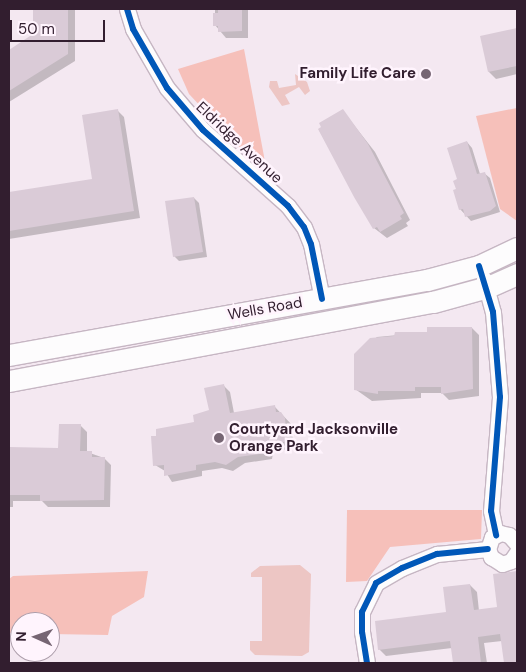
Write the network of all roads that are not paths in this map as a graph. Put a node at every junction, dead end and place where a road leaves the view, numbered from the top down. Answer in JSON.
{"nodes":[{"id":1,"x":127,"y":9,"type":"edge"},
{"id":2,"x":517,"y":248,"type":"edge"},
{"id":3,"x":479,"y":266,"type":"junction"},
{"id":4,"x":517,"y":274,"type":"edge"},
{"id":5,"x":488,"y":287,"type":"junction"},
{"id":6,"x":322,"y":299,"type":"junction"},
{"id":7,"x":9,"y":355,"type":"edge"},
{"id":8,"x":9,"y":381,"type":"edge"},
{"id":9,"x":496,"y":535,"type":"junction"},
{"id":10,"x":517,"y":544,"type":"edge"},
{"id":11,"x":488,"y":549,"type":"junction"},
{"id":12,"x":517,"y":552,"type":"edge"},
{"id":13,"x":367,"y":663,"type":"edge"}],
"edges":[{"from":1,"to":6,"type":"street","name":"Eldridge Avenue"},
{"from":2,"to":3,"type":"main road","name":"Wells Road"},
{"from":3,"to":5,"type":"street"},
{"from":3,"to":6,"type":"main road","name":"Wells Road"},
{"from":4,"to":5,"type":"main road","name":"Wells Road"},
{"from":5,"to":8,"type":"main road","name":"Wells Road"},
{"from":5,"to":9,"type":"street"},
{"from":6,"to":7,"type":"main road","name":"Wells Road"},
{"from":9,"to":10,"type":"street"},
{"from":9,"to":11,"type":"street"},
{"from":11,"to":12,"type":"street"},
{"from":11,"to":13,"type":"street"}]}
